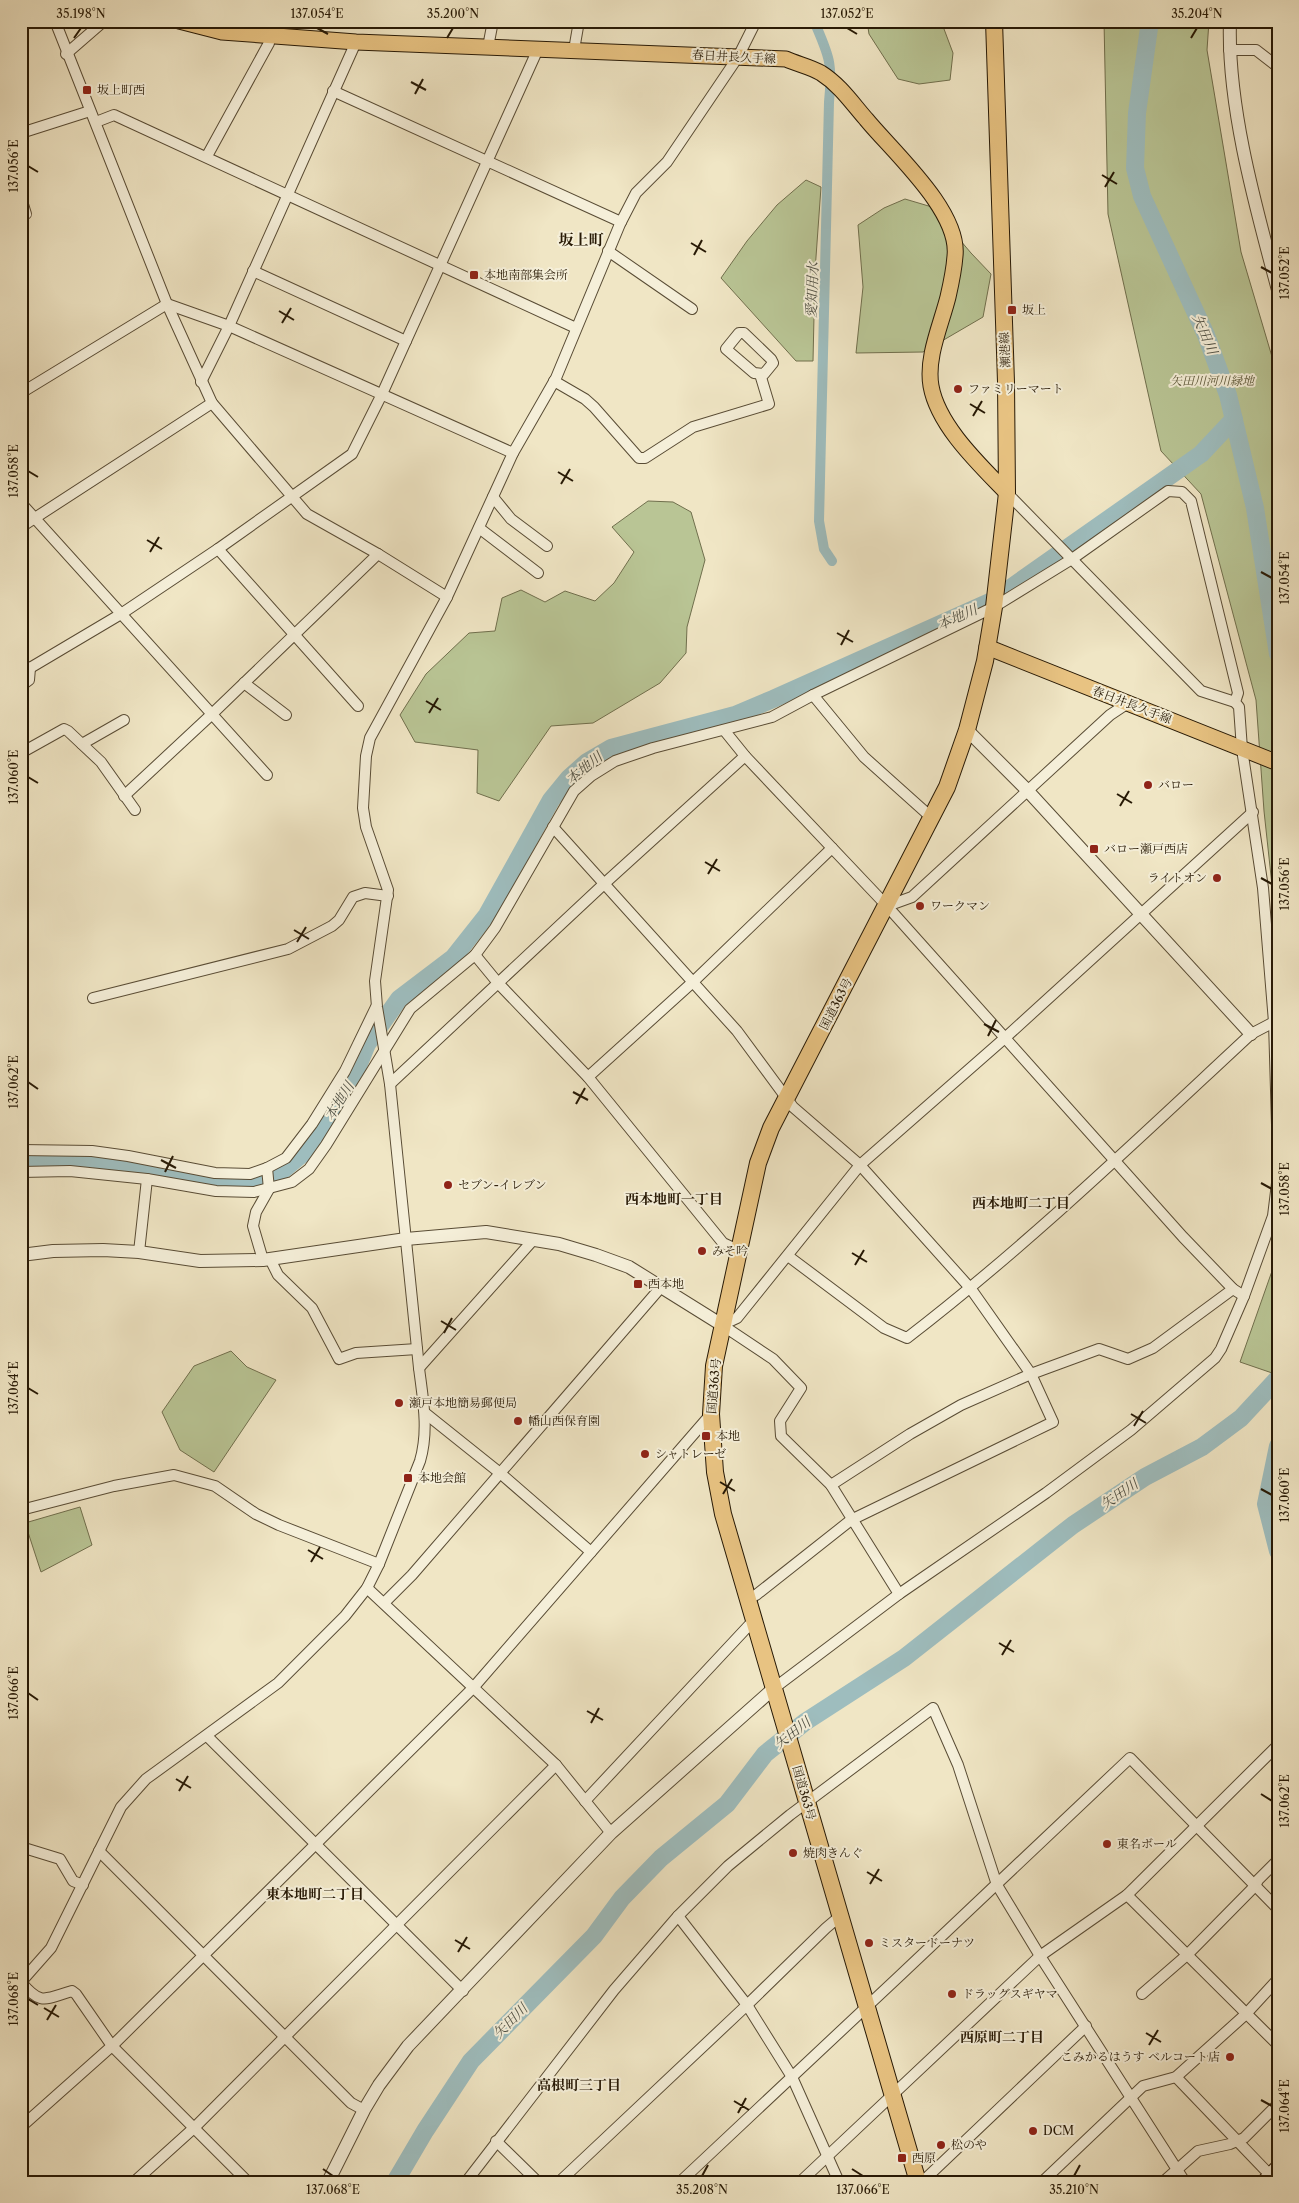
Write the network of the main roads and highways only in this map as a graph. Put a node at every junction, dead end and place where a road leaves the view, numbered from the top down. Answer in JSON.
{"nodes":[{"id":1,"x":179,"y":21,"type":"edge"},
{"id":2,"x":994,"y":21,"type":"edge"},
{"id":3,"x":273,"y":28,"type":"edge"},
{"id":4,"x":1007,"y":493,"type":"junction"},
{"id":5,"x":987,"y":647,"type":"junction"},
{"id":6,"x":1278,"y":763,"type":"edge"},
{"id":7,"x":920,"y":2182,"type":"edge"}],
"edges":[{"from":1,"to":3,"type":"main road","name":"春日井長久手線"},
{"from":2,"to":4,"type":"highway","name":"瀬港線"},
{"from":3,"to":4,"type":"main road","name":"春日井長久手線"},
{"from":4,"to":5,"type":"highway","name":"瀬港線"},
{"from":5,"to":6,"type":"main road","name":"春日井長久手線"},
{"from":5,"to":7,"type":"highway","name":"国道363号"}]}
